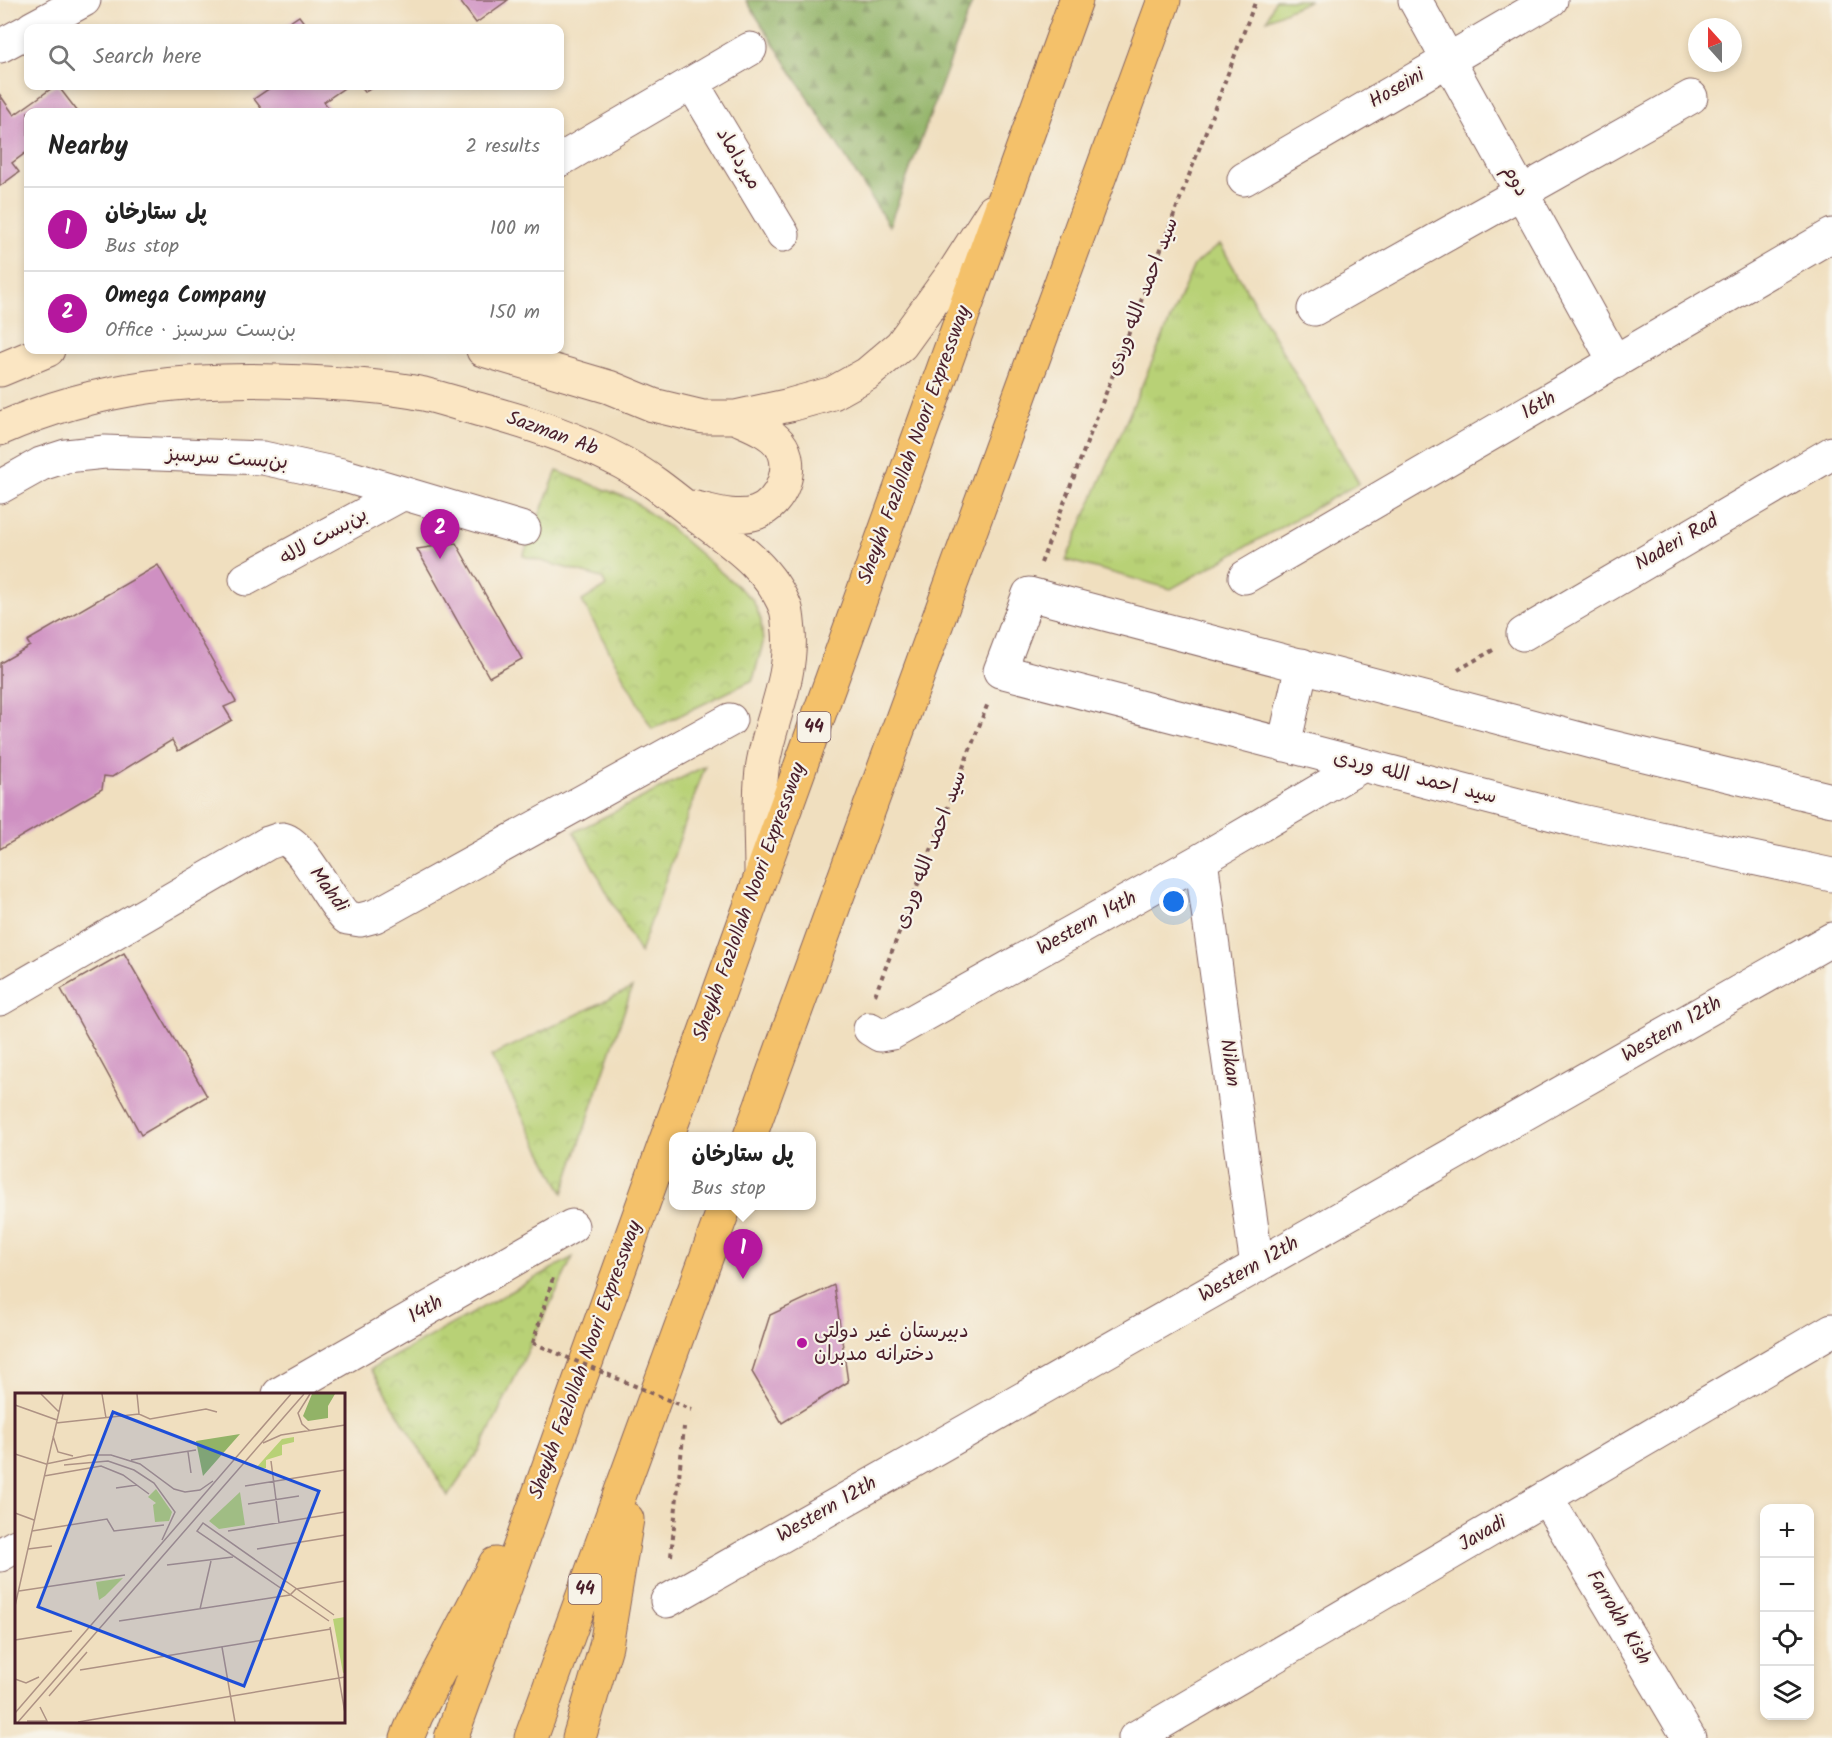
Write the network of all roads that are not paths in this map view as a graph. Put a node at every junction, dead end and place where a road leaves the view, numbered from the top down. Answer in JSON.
{"nodes":[{"id":1,"x":84,"y":0,"type":"edge"},
{"id":2,"x":1076,"y":0,"type":"edge"},
{"id":3,"x":1164,"y":0,"type":"edge"},
{"id":4,"x":1415,"y":0,"type":"edge"},
{"id":5,"x":1551,"y":0,"type":"edge"},
{"id":6,"x":41,"y":24,"type":"edge"},
{"id":7,"x":24,"y":33,"type":"edge"},
{"id":8,"x":0,"y":46,"type":"edge"},
{"id":9,"x":750,"y":49,"type":"dead end"},
{"id":10,"x":1448,"y":60,"type":"junction"},
{"id":11,"x":692,"y":83,"type":"junction"},
{"id":12,"x":1691,"y":97,"type":"dead end"},
{"id":13,"x":564,"y":157,"type":"edge"},
{"id":14,"x":1244,"y":179,"type":"dead end"},
{"id":15,"x":1007,"y":190,"type":"junction"},
{"id":16,"x":1521,"y":192,"type":"junction"},
{"id":17,"x":783,"y":235,"type":"dead end"},
{"id":18,"x":1832,"y":235,"type":"edge"},
{"id":19,"x":1314,"y":309,"type":"dead end"},
{"id":20,"x":38,"y":354,"type":"edge"},
{"id":21,"x":497,"y":354,"type":"edge"},
{"id":22,"x":1615,"y":362,"type":"junction"},
{"id":23,"x":0,"y":370,"type":"edge"},
{"id":24,"x":735,"y":417,"type":"junction"},
{"id":25,"x":0,"y":429,"type":"edge"},
{"id":26,"x":1832,"y":453,"type":"edge"},
{"id":27,"x":0,"y":487,"type":"edge"},
{"id":28,"x":402,"y":494,"type":"junction"},
{"id":29,"x":683,"y":505,"type":"junction"},
{"id":30,"x":524,"y":529,"type":"dead end"},
{"id":31,"x":1245,"y":577,"type":"dead end"},
{"id":32,"x":246,"y":579,"type":"dead end"},
{"id":33,"x":1523,"y":634,"type":"road end"},
{"id":34,"x":1302,"y":666,"type":"junction"},
{"id":35,"x":730,"y":720,"type":"dead end"},
{"id":36,"x":1284,"y":745,"type":"junction"},
{"id":37,"x":1363,"y":765,"type":"junction"},
{"id":38,"x":1832,"y":800,"type":"edge"},
{"id":39,"x":1201,"y":860,"type":"junction"},
{"id":40,"x":761,"y":874,"type":"junction"},
{"id":41,"x":1832,"y":875,"type":"edge"},
{"id":42,"x":1832,"y":939,"type":"edge"},
{"id":43,"x":0,"y":999,"type":"edge"},
{"id":44,"x":870,"y":1029,"type":"road end"},
{"id":45,"x":752,"y":1132,"type":"edge"},
{"id":46,"x":724,"y":1210,"type":"edge"},
{"id":47,"x":572,"y":1226,"type":"dead end"},
{"id":48,"x":1257,"y":1266,"type":"junction"},
{"id":49,"x":1832,"y":1330,"type":"edge"},
{"id":50,"x":282,"y":1393,"type":"edge"},
{"id":51,"x":640,"y":1440,"type":"junction"},
{"id":52,"x":552,"y":1454,"type":"junction"},
{"id":53,"x":1546,"y":1497,"type":"junction"},
{"id":54,"x":15,"y":1547,"type":"edge"},
{"id":55,"x":0,"y":1555,"type":"edge"},
{"id":56,"x":667,"y":1601,"type":"road end"},
{"id":57,"x":407,"y":1738,"type":"edge"},
{"id":58,"x":451,"y":1738,"type":"edge"},
{"id":59,"x":531,"y":1738,"type":"edge"},
{"id":60,"x":579,"y":1738,"type":"edge"},
{"id":61,"x":1135,"y":1738,"type":"edge"},
{"id":62,"x":1689,"y":1738,"type":"edge"}],
"edges":[{"from":1,"to":6,"type":"street"},
{"from":2,"to":15,"type":"highway","name":"Sheykh Fazlollah Noori Expressway","number":"44"},
{"from":3,"to":45,"type":"highway"},
{"from":4,"to":10,"type":"street","name":"دوم"},
{"from":5,"to":10,"type":"street","name":"Hoseini"},
{"from":7,"to":8,"type":"street"},
{"from":9,"to":11,"type":"street"},
{"from":10,"to":14,"type":"street","name":"Hoseini"},
{"from":10,"to":16,"type":"street","name":"دوم"},
{"from":11,"to":13,"type":"street"},
{"from":11,"to":17,"type":"street","name":"میرداماد"},
{"from":12,"to":16,"type":"street"},
{"from":15,"to":24,"type":"main road"},
{"from":15,"to":40,"type":"highway","name":"Sheykh Fazlollah Noori Expressway","number":"44"},
{"from":16,"to":19,"type":"street"},
{"from":16,"to":22,"type":"street","name":"دوم"},
{"from":18,"to":22,"type":"street","name":"16th"},
{"from":20,"to":23,"type":"main road"},
{"from":21,"to":24,"type":"main road"},
{"from":22,"to":31,"type":"street","name":"16th"},
{"from":24,"to":29,"type":"main road"},
{"from":25,"to":29,"type":"main road","name":"Sazman Ab"},
{"from":26,"to":33,"type":"street","name":"Naderi Rad"},
{"from":27,"to":28,"type":"street","name":"بن‌بست سرسبز"},
{"from":28,"to":30,"type":"street","name":"بن‌بست سرسبز"},
{"from":28,"to":32,"type":"street","name":"بن‌بست لاله"},
{"from":29,"to":40,"type":"main road","name":"Sazman Ab"},
{"from":34,"to":36,"type":"street"},
{"from":34,"to":36,"type":"street","name":"سید احمد الله وردی"},
{"from":34,"to":38,"type":"street"},
{"from":35,"to":43,"type":"street","name":"Mahdi"},
{"from":36,"to":37,"type":"street","name":"سید احمد الله وردی"},
{"from":37,"to":39,"type":"street","name":"Western 14th"},
{"from":37,"to":41,"type":"street","name":"سید احمد الله وردی"},
{"from":39,"to":44,"type":"street","name":"Western 14th"},
{"from":39,"to":48,"type":"street","name":"Nikan"},
{"from":40,"to":52,"type":"highway","name":"Sheykh Fazlollah Noori Expressway","number":"44"},
{"from":42,"to":48,"type":"street","name":"Western 12th"},
{"from":46,"to":51,"type":"highway","number":"44"},
{"from":47,"to":50,"type":"street","name":"14th"},
{"from":48,"to":56,"type":"street","name":"Western 12th"},
{"from":49,"to":53,"type":"street","name":"Javadi"},
{"from":51,"to":59,"type":"highway","number":"44"},
{"from":51,"to":60,"type":"highway"},
{"from":52,"to":57,"type":"highway"},
{"from":52,"to":58,"type":"highway","name":"Sheykh Fazlollah Noori Expressway","number":"44"},
{"from":53,"to":61,"type":"street","name":"Javadi"},
{"from":53,"to":62,"type":"street","name":"Farrokh Kish"},
{"from":54,"to":55,"type":"street"}]}
